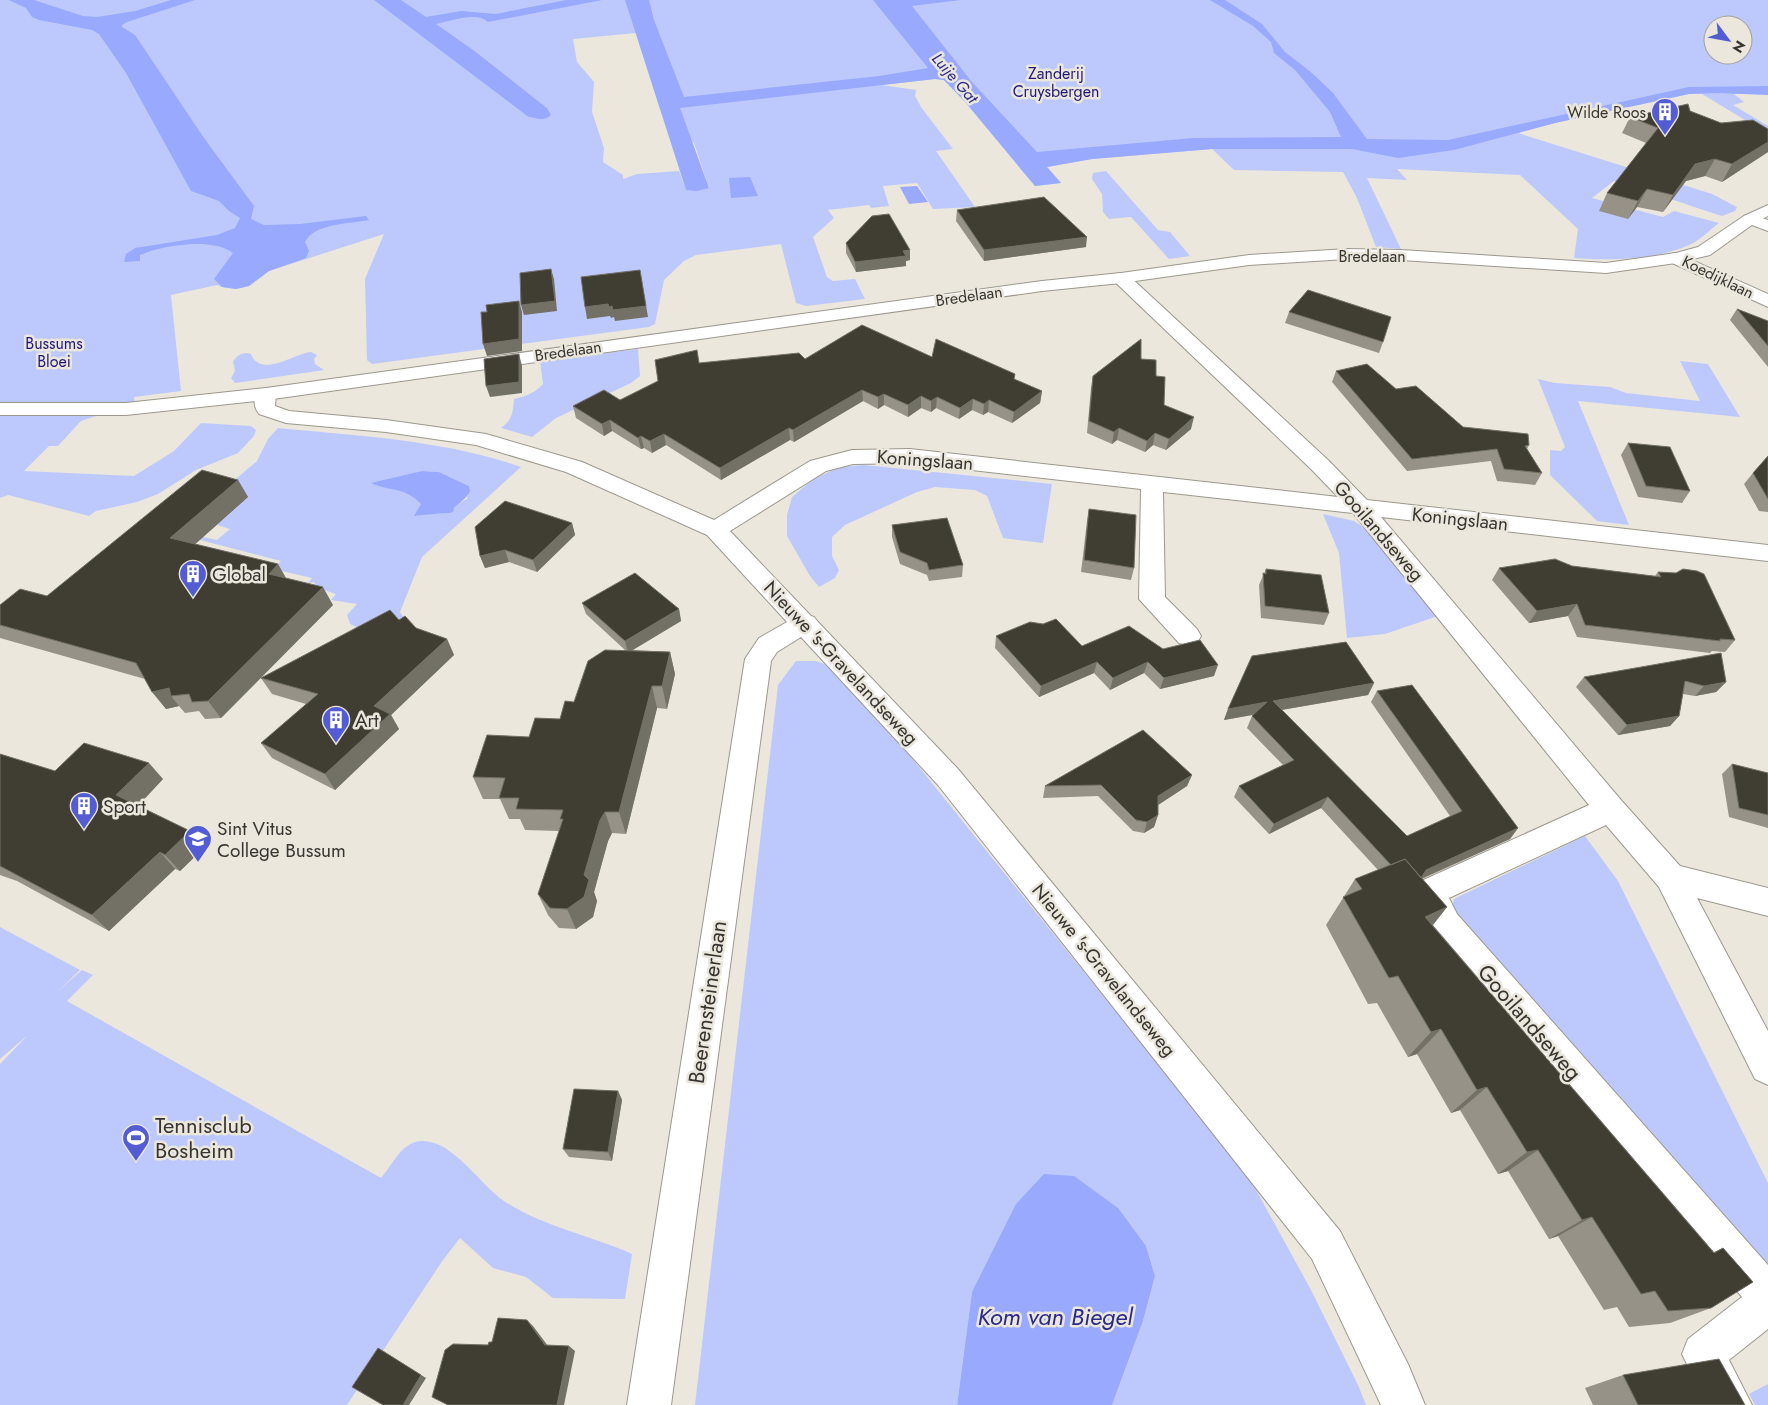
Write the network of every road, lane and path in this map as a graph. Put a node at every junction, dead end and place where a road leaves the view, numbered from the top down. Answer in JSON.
{"nodes":[{"id":1,"x":1768,"y":210,"type":"edge"},
{"id":2,"x":1750,"y":220,"type":"junction"},
{"id":3,"x":1768,"y":226,"type":"edge"},
{"id":4,"x":1676,"y":258,"type":"junction"},
{"id":5,"x":1121,"y":278,"type":"junction"},
{"id":6,"x":1768,"y":301,"type":"edge"},
{"id":7,"x":266,"y":394,"type":"junction"},
{"id":8,"x":0,"y":409,"type":"edge"},
{"id":9,"x":1152,"y":484,"type":"junction"},
{"id":10,"x":1360,"y":508,"type":"junction"},
{"id":11,"x":715,"y":530,"type":"junction"},
{"id":12,"x":1768,"y":553,"type":"edge"},
{"id":13,"x":805,"y":623,"type":"junction"},
{"id":14,"x":1188,"y":636,"type":"dead end"},
{"id":15,"x":1610,"y":809,"type":"junction"},
{"id":16,"x":1670,"y":877,"type":"junction"},
{"id":17,"x":1768,"y":902,"type":"edge"},
{"id":18,"x":1768,"y":1067,"type":"edge"},
{"id":19,"x":1768,"y":1296,"type":"edge"},
{"id":20,"x":1768,"y":1303,"type":"edge"},
{"id":21,"x":649,"y":1405,"type":"edge"},
{"id":22,"x":1403,"y":1405,"type":"edge"},
{"id":23,"x":1730,"y":1405,"type":"edge"}],
"edges":[{"from":1,"to":2,"type":"street","name":"Koedijklaan"},
{"from":2,"to":3,"type":"street"},
{"from":2,"to":4,"type":"street","name":"Koedijklaan"},
{"from":4,"to":5,"type":"street","name":"Bredelaan"},
{"from":4,"to":6,"type":"street","name":"Koedijklaan"},
{"from":5,"to":7,"type":"street","name":"Bredelaan"},
{"from":5,"to":10,"type":"street","name":"Gooilandseweg"},
{"from":7,"to":8,"type":"street"},
{"from":7,"to":11,"type":"street","name":"Nieuwe 's-Gravelandseweg"},
{"from":9,"to":10,"type":"street","name":"Koningslaan"},
{"from":9,"to":11,"type":"street","name":"Koningslaan"},
{"from":9,"to":14,"type":"street"},
{"from":10,"to":12,"type":"street","name":"Koningslaan"},
{"from":10,"to":15,"type":"street","name":"Gooilandseweg"},
{"from":11,"to":13,"type":"street","name":"Nieuwe 's-Gravelandseweg"},
{"from":13,"to":21,"type":"street","name":"Beerensteinerlaan"},
{"from":13,"to":22,"type":"street","name":"Nieuwe 's-Gravelandseweg"},
{"from":15,"to":16,"type":"street","name":"Gooilandseweg"},
{"from":15,"to":19,"type":"street","name":"Gooilandseweg"},
{"from":16,"to":17,"type":"street"},
{"from":16,"to":18,"type":"street","name":"Gooilandseweg"},
{"from":20,"to":23,"type":"street"}]}
